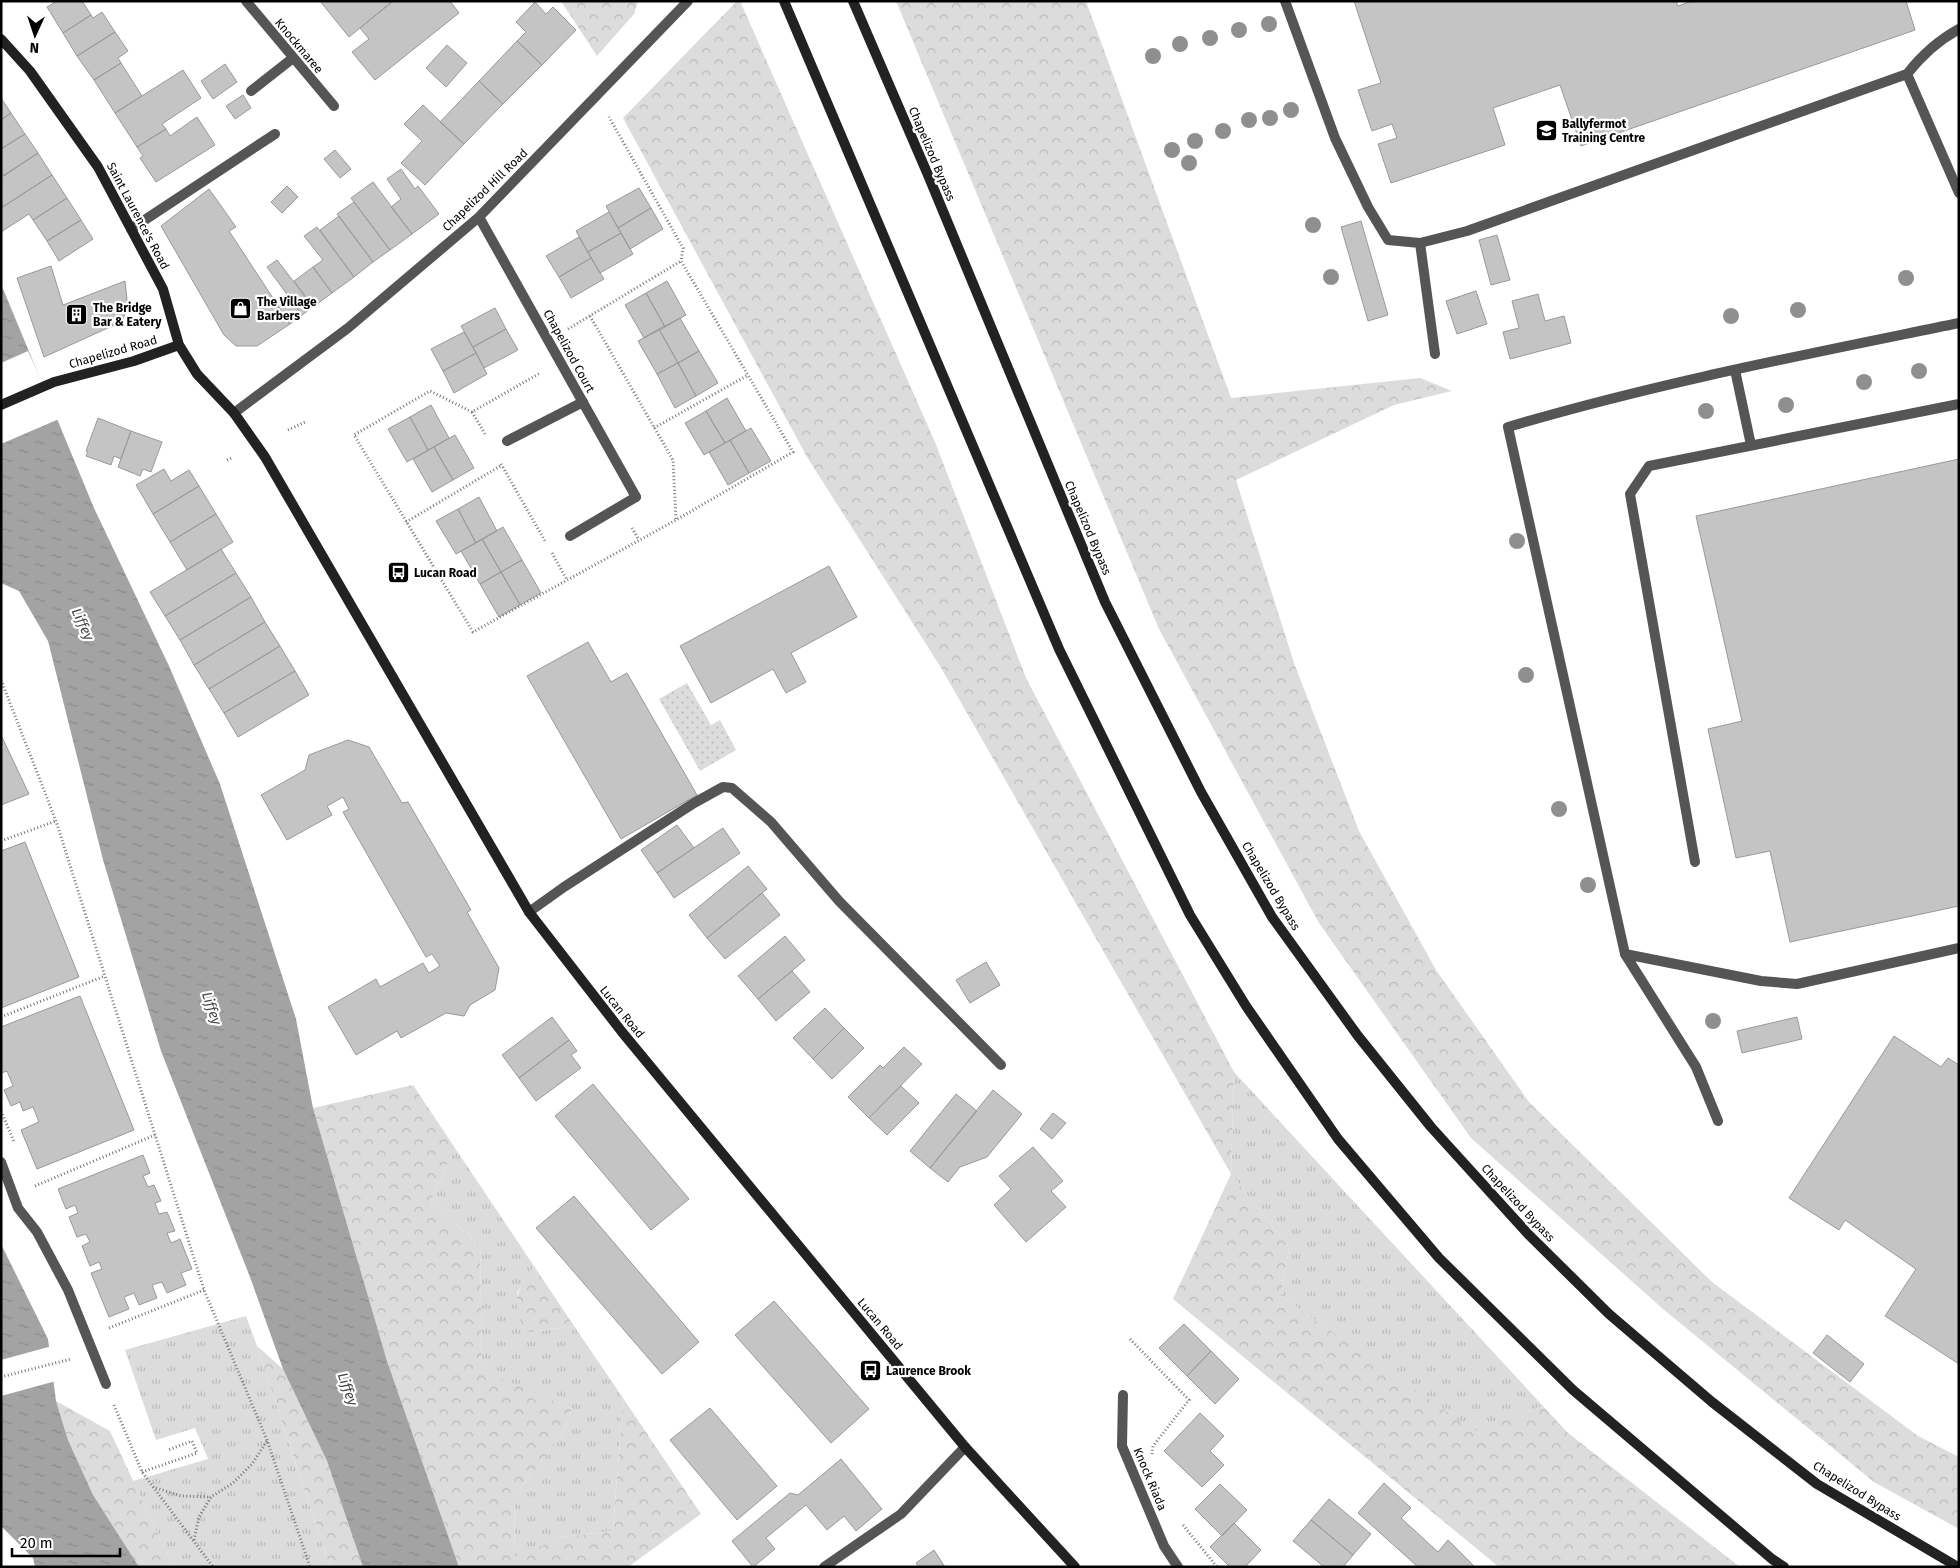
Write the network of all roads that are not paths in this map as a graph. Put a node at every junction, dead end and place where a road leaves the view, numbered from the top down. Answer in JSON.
{"nodes":[{"id":1,"x":246,"y":1,"type":"edge"},
{"id":2,"x":688,"y":1,"type":"edge"},
{"id":3,"x":784,"y":1,"type":"edge"},
{"id":4,"x":853,"y":1,"type":"edge"},
{"id":5,"x":1285,"y":1,"type":"edge"},
{"id":6,"x":1959,"y":29,"type":"edge"},
{"id":7,"x":1,"y":39,"type":"edge"},
{"id":8,"x":293,"y":58,"type":"junction"},
{"id":9,"x":1907,"y":74,"type":"junction"},
{"id":10,"x":251,"y":91,"type":"dead end"},
{"id":11,"x":334,"y":106,"type":"dead end"},
{"id":12,"x":274,"y":134,"type":"dead end"},
{"id":13,"x":1959,"y":192,"type":"edge"},
{"id":14,"x":479,"y":217,"type":"junction"},
{"id":15,"x":131,"y":229,"type":"junction"},
{"id":16,"x":1420,"y":243,"type":"junction"},
{"id":17,"x":1959,"y":323,"type":"edge"},
{"id":18,"x":179,"y":345,"type":"junction"},
{"id":19,"x":1435,"y":354,"type":"dead end"},
{"id":20,"x":1735,"y":370,"type":"junction"},
{"id":21,"x":583,"y":402,"type":"junction"},
{"id":22,"x":1959,"y":404,"type":"edge"},
{"id":23,"x":1,"y":405,"type":"edge"},
{"id":24,"x":234,"y":413,"type":"junction"},
{"id":25,"x":507,"y":441,"type":"dead end"},
{"id":26,"x":1751,"y":446,"type":"junction"},
{"id":27,"x":570,"y":536,"type":"dead end"},
{"id":28,"x":1695,"y":862,"type":"dead end"},
{"id":29,"x":529,"y":912,"type":"junction"},
{"id":30,"x":1959,"y":948,"type":"edge"},
{"id":31,"x":1625,"y":954,"type":"junction"},
{"id":32,"x":1001,"y":1065,"type":"dead end"},
{"id":33,"x":1718,"y":1121,"type":"dead end"},
{"id":34,"x":1,"y":1162,"type":"edge"},
{"id":35,"x":106,"y":1384,"type":"road end"},
{"id":36,"x":1123,"y":1395,"type":"dead end"},
{"id":37,"x":965,"y":1448,"type":"junction"},
{"id":38,"x":824,"y":1567,"type":"edge"},
{"id":39,"x":1075,"y":1567,"type":"edge"},
{"id":40,"x":1178,"y":1567,"type":"edge"},
{"id":41,"x":1784,"y":1567,"type":"edge"},
{"id":42,"x":1958,"y":1567,"type":"edge"}],
"edges":[{"from":1,"to":8,"type":"street","name":"Knockmaree"},
{"from":2,"to":14,"type":"street","name":"Chapelizod Hill Road"},
{"from":3,"to":41,"type":"main road"},
{"from":4,"to":42,"type":"main road","name":"Chapelizod Bypass"},
{"from":5,"to":16,"type":"street"},
{"from":6,"to":9,"type":"street"},
{"from":7,"to":15,"type":"main road","name":"Saint Laurence's Road"},
{"from":8,"to":10,"type":"street"},
{"from":8,"to":11,"type":"street","name":"Knockmaree"},
{"from":9,"to":13,"type":"street"},
{"from":9,"to":16,"type":"street"},
{"from":12,"to":15,"type":"street"},
{"from":14,"to":21,"type":"street","name":"Chapelizod Court"},
{"from":14,"to":24,"type":"street","name":"Chapelizod Hill Road"},
{"from":15,"to":18,"type":"main road","name":"Saint Laurence's Road"},
{"from":16,"to":19,"type":"street"},
{"from":17,"to":20,"type":"street"},
{"from":18,"to":23,"type":"main road","name":"Chapelizod Road"},
{"from":18,"to":24,"type":"main road","name":"Saint Laurence's Road"},
{"from":20,"to":26,"type":"street"},
{"from":20,"to":31,"type":"street"},
{"from":21,"to":25,"type":"street"},
{"from":21,"to":27,"type":"street","name":"Chapelizod Court"},
{"from":22,"to":26,"type":"street"},
{"from":24,"to":29,"type":"main road","name":"Lucan Road"},
{"from":26,"to":28,"type":"street"},
{"from":29,"to":32,"type":"street"},
{"from":29,"to":37,"type":"main road","name":"Lucan Road"},
{"from":30,"to":31,"type":"street"},
{"from":31,"to":33,"type":"street"},
{"from":34,"to":35,"type":"street"},
{"from":36,"to":40,"type":"street","name":"Knock Riada"},
{"from":37,"to":38,"type":"street"},
{"from":37,"to":39,"type":"main road","name":"Lucan Road"}]}
